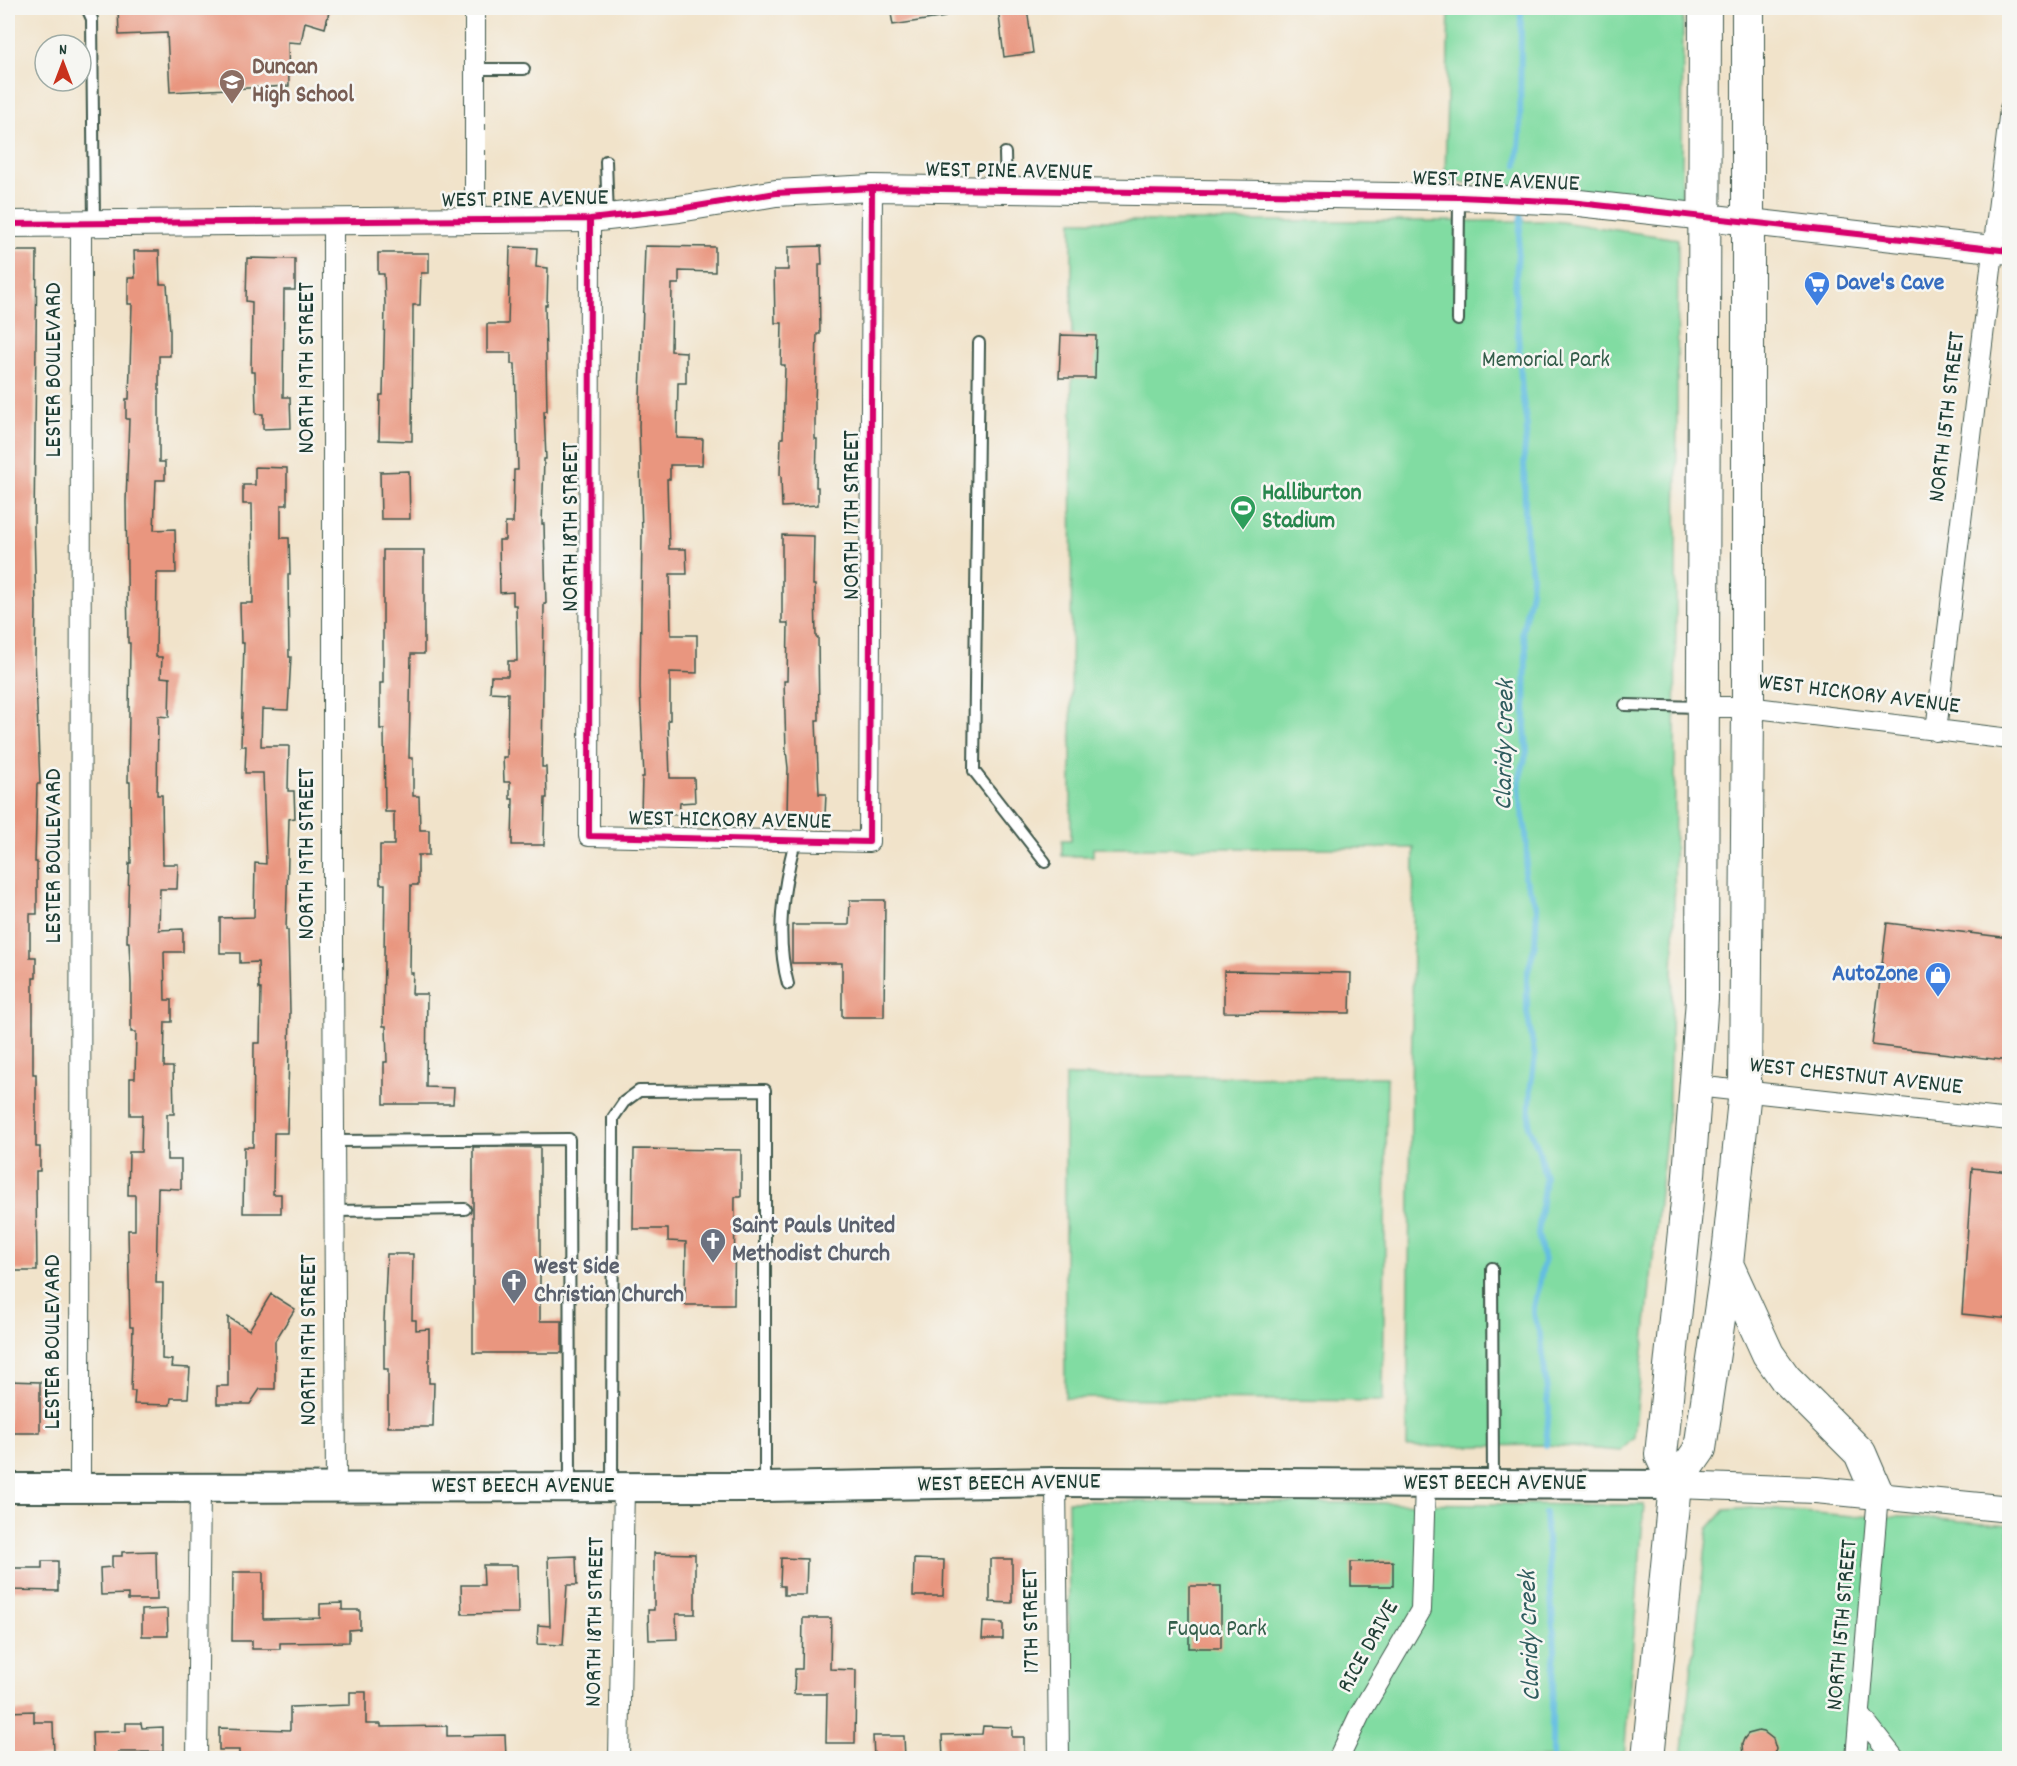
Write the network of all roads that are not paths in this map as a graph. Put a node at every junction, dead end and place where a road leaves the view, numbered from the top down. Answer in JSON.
{"nodes":[{"id":1,"x":87,"y":8,"type":"edge"},
{"id":2,"x":475,"y":8,"type":"edge"},
{"id":3,"x":1705,"y":8,"type":"edge"},
{"id":4,"x":1748,"y":8,"type":"edge"},
{"id":5,"x":475,"y":69,"type":"junction"},
{"id":6,"x":524,"y":69,"type":"dead end"},
{"id":7,"x":2010,"y":109,"type":"edge"},
{"id":8,"x":1005,"y":153,"type":"dead end"},
{"id":9,"x":606,"y":161,"type":"dead end"},
{"id":10,"x":872,"y":188,"type":"junction"},
{"id":11,"x":1006,"y":190,"type":"junction"},
{"id":12,"x":1459,"y":197,"type":"junction"},
{"id":13,"x":1705,"y":218,"type":"junction"},
{"id":14,"x":475,"y":219,"type":"junction"},
{"id":15,"x":599,"y":219,"type":"junction"},
{"id":16,"x":333,"y":221,"type":"junction"},
{"id":17,"x":1747,"y":222,"type":"junction"},
{"id":18,"x":8,"y":224,"type":"edge"},
{"id":19,"x":88,"y":224,"type":"junction"},
{"id":20,"x":2002,"y":250,"type":"edge"},
{"id":21,"x":1458,"y":320,"type":"dead end"},
{"id":22,"x":979,"y":343,"type":"dead end"},
{"id":23,"x":1625,"y":705,"type":"dead end"},
{"id":24,"x":1702,"y":707,"type":"junction"},
{"id":25,"x":1748,"y":707,"type":"junction"},
{"id":26,"x":1936,"y":731,"type":"junction"},
{"id":27,"x":2010,"y":738,"type":"edge"},
{"id":28,"x":589,"y":836,"type":"joint"},
{"id":29,"x":795,"y":841,"type":"junction"},
{"id":30,"x":869,"y":842,"type":"joint"},
{"id":31,"x":1045,"y":862,"type":"dead end"},
{"id":32,"x":788,"y":984,"type":"dead end"},
{"id":33,"x":1696,"y":1086,"type":"junction"},
{"id":34,"x":1745,"y":1090,"type":"junction"},
{"id":35,"x":2010,"y":1120,"type":"edge"},
{"id":36,"x":334,"y":1141,"type":"junction"},
{"id":37,"x":465,"y":1209,"type":"dead end"},
{"id":38,"x":335,"y":1211,"type":"junction"},
{"id":39,"x":1727,"y":1264,"type":"junction"},
{"id":40,"x":1492,"y":1268,"type":"dead end"},
{"id":41,"x":1056,"y":1482,"type":"junction"},
{"id":42,"x":1425,"y":1484,"type":"junction"},
{"id":43,"x":1493,"y":1484,"type":"junction"},
{"id":44,"x":1675,"y":1485,"type":"junction"},
{"id":45,"x":336,"y":1487,"type":"junction"},
{"id":46,"x":570,"y":1487,"type":"junction"},
{"id":47,"x":618,"y":1487,"type":"junction"},
{"id":48,"x":765,"y":1487,"type":"junction"},
{"id":49,"x":8,"y":1488,"type":"edge"},
{"id":50,"x":80,"y":1488,"type":"junction"},
{"id":51,"x":200,"y":1488,"type":"junction"},
{"id":52,"x":1878,"y":1495,"type":"junction"},
{"id":53,"x":2010,"y":1509,"type":"edge"},
{"id":54,"x":1861,"y":1716,"type":"junction"},
{"id":55,"x":197,"y":1758,"type":"edge"},
{"id":56,"x":619,"y":1758,"type":"edge"},
{"id":57,"x":1059,"y":1758,"type":"edge"},
{"id":58,"x":1339,"y":1758,"type":"edge"},
{"id":59,"x":1648,"y":1758,"type":"edge"},
{"id":60,"x":1856,"y":1758,"type":"edge"},
{"id":61,"x":1894,"y":1758,"type":"edge"}],
"edges":[{"from":1,"to":19,"type":"lane"},
{"from":2,"to":5,"type":"street"},
{"from":3,"to":13,"type":"main road"},
{"from":4,"to":17,"type":"main road"},
{"from":5,"to":6,"type":"lane"},
{"from":5,"to":14,"type":"street"},
{"from":7,"to":20,"type":"street","name":"NORTH 15TH STREET"},
{"from":8,"to":11,"type":"lane"},
{"from":9,"to":15,"type":"lane"},
{"from":10,"to":11,"type":"street","name":"WEST PINE AVENUE"},
{"from":10,"to":15,"type":"street","name":"WEST PINE AVENUE"},
{"from":10,"to":30,"type":"street","name":"NORTH 17TH STREET"},
{"from":11,"to":12,"type":"street","name":"WEST PINE AVENUE"},
{"from":12,"to":13,"type":"street","name":"WEST PINE AVENUE"},
{"from":12,"to":21,"type":"lane"},
{"from":13,"to":17,"type":"street","name":"WEST PINE AVENUE"},
{"from":13,"to":24,"type":"main road"},
{"from":14,"to":15,"type":"street","name":"WEST PINE AVENUE"},
{"from":14,"to":16,"type":"street","name":"WEST PINE AVENUE"},
{"from":15,"to":28,"type":"street","name":"NORTH 18TH STREET"},
{"from":16,"to":19,"type":"street","name":"WEST PINE AVENUE"},
{"from":16,"to":36,"type":"street","name":"NORTH 19TH STREET"},
{"from":17,"to":20,"type":"street","name":"WEST PINE AVENUE"},
{"from":17,"to":25,"type":"main road"},
{"from":18,"to":19,"type":"street","name":"WEST PINE AVENUE"},
{"from":19,"to":50,"type":"street","name":"LESTER BOULEVARD"},
{"from":20,"to":26,"type":"street","name":"NORTH 15TH STREET"},
{"from":22,"to":31,"type":"lane"},
{"from":23,"to":24,"type":"lane"},
{"from":24,"to":25,"type":"street","name":"WEST HICKORY AVENUE"},
{"from":24,"to":33,"type":"main road"},
{"from":25,"to":26,"type":"street","name":"WEST HICKORY AVENUE"},
{"from":25,"to":34,"type":"main road"},
{"from":26,"to":27,"type":"street","name":"WEST HICKORY AVENUE"},
{"from":28,"to":29,"type":"street","name":"WEST HICKORY AVENUE"},
{"from":29,"to":30,"type":"street","name":"WEST HICKORY AVENUE"},
{"from":29,"to":32,"type":"lane"},
{"from":33,"to":34,"type":"street","name":"WEST CHESTNUT AVENUE"},
{"from":33,"to":44,"type":"main road"},
{"from":34,"to":35,"type":"street","name":"WEST CHESTNUT AVENUE"},
{"from":34,"to":39,"type":"main road"},
{"from":36,"to":38,"type":"street","name":"NORTH 19TH STREET"},
{"from":36,"to":46,"type":"lane"},
{"from":37,"to":38,"type":"lane"},
{"from":38,"to":45,"type":"street","name":"NORTH 19TH STREET"},
{"from":39,"to":44,"type":"main road"},
{"from":39,"to":52,"type":"main road"},
{"from":40,"to":43,"type":"lane"},
{"from":41,"to":42,"type":"main road","name":"WEST BEECH AVENUE"},
{"from":41,"to":48,"type":"main road","name":"WEST BEECH AVENUE"},
{"from":41,"to":57,"type":"street","name":"17TH STREET"},
{"from":42,"to":43,"type":"main road","name":"WEST BEECH AVENUE"},
{"from":42,"to":58,"type":"street","name":"RICE DRIVE"},
{"from":43,"to":44,"type":"main road","name":"WEST BEECH AVENUE"},
{"from":44,"to":52,"type":"street","name":"WEST BEECH AVENUE"},
{"from":44,"to":59,"type":"main road"},
{"from":45,"to":46,"type":"main road","name":"WEST BEECH AVENUE"},
{"from":45,"to":51,"type":"main road","name":"WEST BEECH AVENUE"},
{"from":46,"to":47,"type":"main road","name":"WEST BEECH AVENUE"},
{"from":47,"to":48,"type":"main road","name":"WEST BEECH AVENUE"},
{"from":47,"to":48,"type":"lane"},
{"from":47,"to":56,"type":"street","name":"NORTH 18TH STREET"},
{"from":49,"to":50,"type":"main road","name":"WEST BEECH AVENUE"},
{"from":50,"to":51,"type":"main road","name":"WEST BEECH AVENUE"},
{"from":51,"to":55,"type":"street"},
{"from":52,"to":53,"type":"street","name":"WEST BEECH AVENUE"},
{"from":52,"to":54,"type":"street","name":"NORTH 15TH STREET"},
{"from":54,"to":60,"type":"street","name":"NORTH 15TH STREET"},
{"from":54,"to":61,"type":"street"}]}
